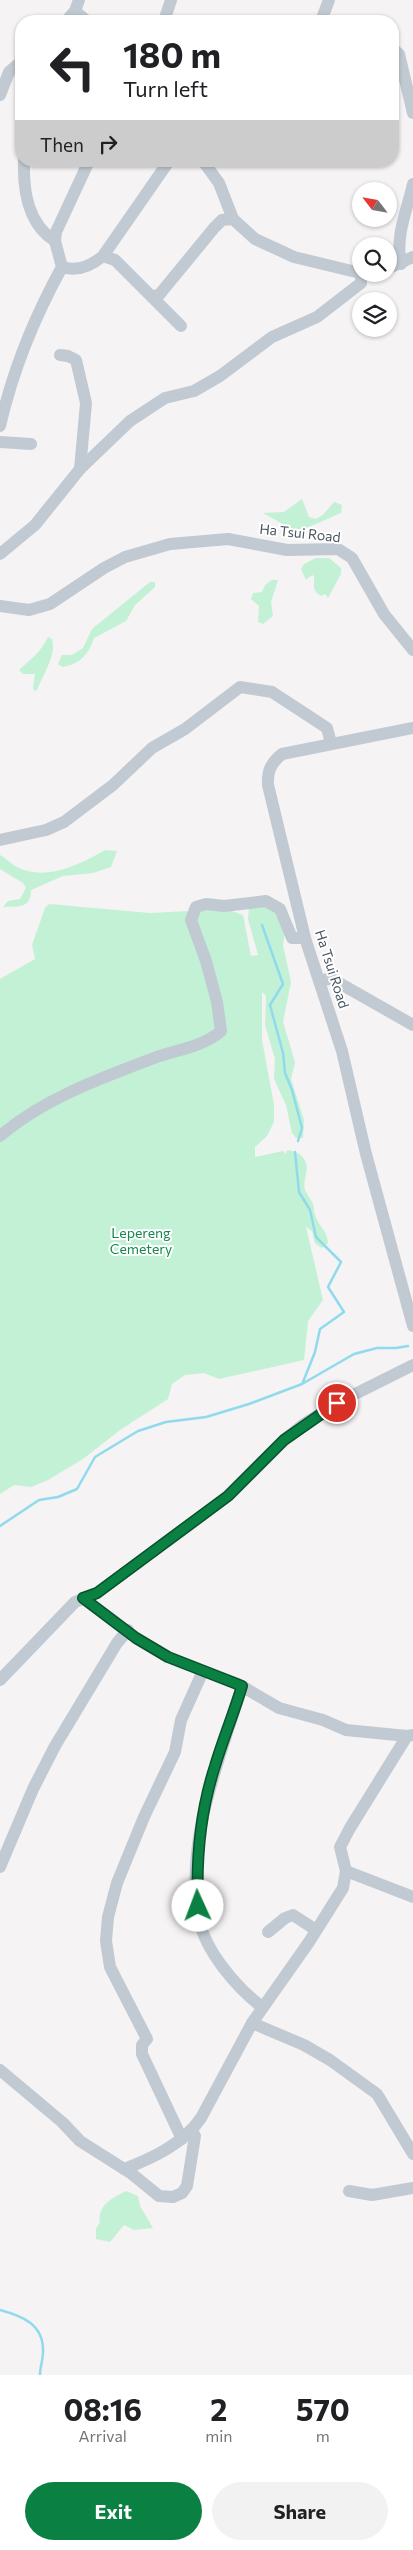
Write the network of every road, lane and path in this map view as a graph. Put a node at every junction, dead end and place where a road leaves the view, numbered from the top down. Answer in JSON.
{"nodes":[{"id":1,"x":171,"y":0,"type":"edge"},
{"id":2,"x":329,"y":0,"type":"edge"},
{"id":3,"x":166,"y":15,"type":"edge"},
{"id":4,"x":323,"y":15,"type":"edge"},
{"id":5,"x":399,"y":54,"type":"edge"},
{"id":6,"x":15,"y":67,"type":"edge"},
{"id":7,"x":0,"y":95,"type":"edge"},
{"id":8,"x":413,"y":113,"type":"edge"},
{"id":9,"x":24,"y":167,"type":"edge"},
{"id":10,"x":86,"y":167,"type":"edge"},
{"id":11,"x":159,"y":167,"type":"edge"},
{"id":12,"x":207,"y":167,"type":"edge"},
{"id":13,"x":413,"y":184,"type":"edge"},
{"id":14,"x":233,"y":219,"type":"junction"},
{"id":15,"x":55,"y":242,"type":"junction"},
{"id":16,"x":397,"y":255,"type":"edge"},
{"id":17,"x":102,"y":256,"type":"junction"},
{"id":18,"x":413,"y":258,"type":"edge"},
{"id":19,"x":397,"y":265,"type":"edge"},
{"id":20,"x":62,"y":267,"type":"junction"},
{"id":21,"x":352,"y":271,"type":"edge"},
{"id":22,"x":361,"y":282,"type":"edge"},
{"id":23,"x":153,"y":296,"type":"junction"},
{"id":24,"x":182,"y":326,"type":"dead end"},
{"id":25,"x":60,"y":355,"type":"dead end"},
{"id":26,"x":0,"y":426,"type":"edge"},
{"id":27,"x":0,"y":442,"type":"edge"},
{"id":28,"x":31,"y":444,"type":"dead end"},
{"id":29,"x":80,"y":469,"type":"junction"},
{"id":30,"x":0,"y":554,"type":"edge"},
{"id":31,"x":0,"y":606,"type":"edge"},
{"id":32,"x":413,"y":650,"type":"edge"},
{"id":33,"x":413,"y":728,"type":"edge"},
{"id":34,"x":331,"y":743,"type":"junction"},
{"id":35,"x":0,"y":840,"type":"edge"},
{"id":36,"x":305,"y":938,"type":"junction"},
{"id":37,"x":319,"y":980,"type":"junction"},
{"id":38,"x":413,"y":1025,"type":"edge"},
{"id":39,"x":0,"y":1136,"type":"edge"},
{"id":40,"x":413,"y":1326,"type":"edge"},
{"id":41,"x":413,"y":1365,"type":"edge"},
{"id":42,"x":83,"y":1598,"type":"junction"},
{"id":43,"x":128,"y":1630,"type":"junction"},
{"id":44,"x":203,"y":1671,"type":"junction"},
{"id":45,"x":0,"y":1680,"type":"edge"},
{"id":46,"x":242,"y":1686,"type":"junction"},
{"id":47,"x":410,"y":1735,"type":"edge"},
{"id":48,"x":0,"y":1867,"type":"edge"},
{"id":49,"x":346,"y":1871,"type":"junction"},
{"id":50,"x":413,"y":1897,"type":"edge"},
{"id":51,"x":316,"y":1930,"type":"junction"},
{"id":52,"x":268,"y":1932,"type":"dead end"},
{"id":53,"x":262,"y":2007,"type":"junction"},
{"id":54,"x":252,"y":2023,"type":"junction"},
{"id":55,"x":0,"y":2070,"type":"edge"},
{"id":56,"x":187,"y":2135,"type":"junction"},
{"id":57,"x":413,"y":2154,"type":"edge"},
{"id":58,"x":124,"y":2169,"type":"junction"},
{"id":59,"x":413,"y":2188,"type":"edge"},
{"id":60,"x":349,"y":2191,"type":"dead end"}],
"edges":[{"from":1,"to":3,"type":"street"},
{"from":2,"to":4,"type":"street"},
{"from":5,"to":8,"type":"street"},
{"from":6,"to":7,"type":"street"},
{"from":9,"to":15,"type":"street"},
{"from":10,"to":15,"type":"street"},
{"from":11,"to":17,"type":"street"},
{"from":12,"to":14,"type":"street"},
{"from":13,"to":16,"type":"street"},
{"from":14,"to":21,"type":"street"},
{"from":14,"to":23,"type":"street"},
{"from":15,"to":20,"type":"street"},
{"from":17,"to":20,"type":"street"},
{"from":17,"to":23,"type":"street"},
{"from":18,"to":19,"type":"street"},
{"from":20,"to":26,"type":"street"},
{"from":22,"to":29,"type":"street"},
{"from":23,"to":24,"type":"street"},
{"from":25,"to":29,"type":"street"},
{"from":27,"to":28,"type":"street"},
{"from":29,"to":30,"type":"street"},
{"from":31,"to":32,"type":"street","name":"Ha Tsui Road"},
{"from":33,"to":34,"type":"street","name":"Ha Tsui Road"},
{"from":34,"to":35,"type":"street"},
{"from":34,"to":36,"type":"street","name":"Ha Tsui Road"},
{"from":36,"to":37,"type":"street","name":"Ha Tsui Road"},
{"from":36,"to":39,"type":"street"},
{"from":37,"to":38,"type":"street"},
{"from":37,"to":40,"type":"street","name":"Ha Tsui Road"},
{"from":41,"to":42,"type":"street"},
{"from":42,"to":43,"type":"street"},
{"from":42,"to":45,"type":"street"},
{"from":43,"to":44,"type":"street"},
{"from":43,"to":48,"type":"street"},
{"from":44,"to":46,"type":"street"},
{"from":44,"to":56,"type":"street"},
{"from":46,"to":47,"type":"street"},
{"from":46,"to":53,"type":"street"},
{"from":47,"to":49,"type":"street"},
{"from":49,"to":50,"type":"street"},
{"from":49,"to":51,"type":"street"},
{"from":51,"to":52,"type":"street"},
{"from":51,"to":53,"type":"street"},
{"from":53,"to":54,"type":"street"},
{"from":54,"to":56,"type":"street"},
{"from":54,"to":57,"type":"street"},
{"from":55,"to":58,"type":"street"},
{"from":56,"to":58,"type":"street"},
{"from":56,"to":58,"type":"street"},
{"from":59,"to":60,"type":"street"}]}
